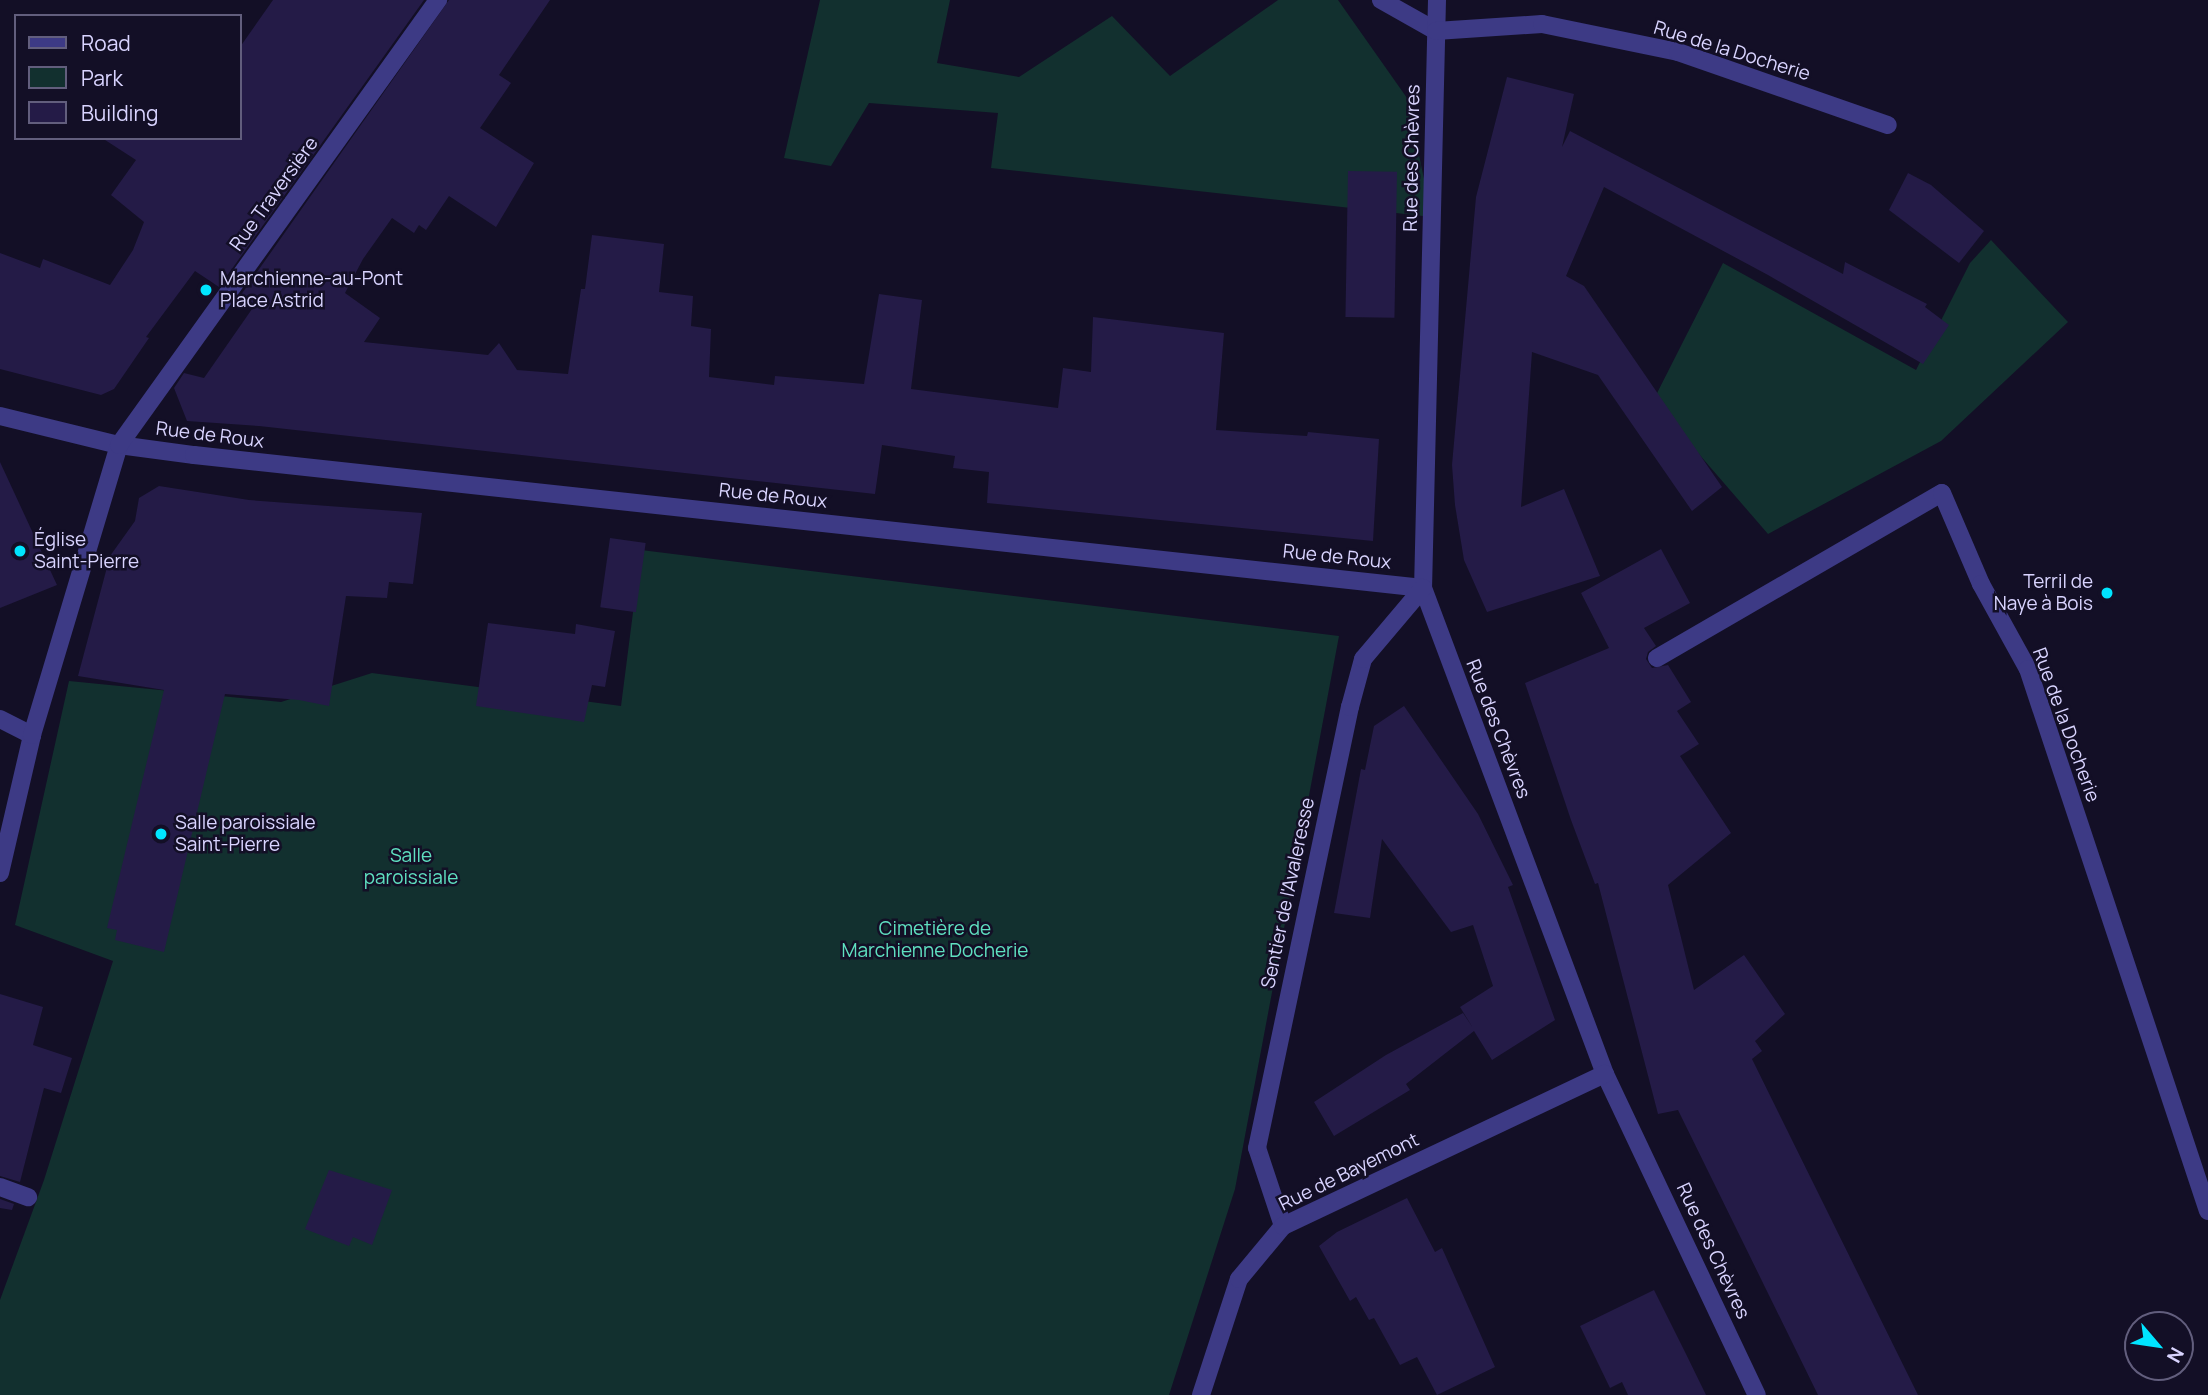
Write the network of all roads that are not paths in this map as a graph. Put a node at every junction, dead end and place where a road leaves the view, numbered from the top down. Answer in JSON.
{"nodes":[{"id":1,"x":438,"y":0,"type":"edge"},
{"id":2,"x":1381,"y":0,"type":"edge"},
{"id":3,"x":1437,"y":0,"type":"edge"},
{"id":4,"x":1436,"y":31,"type":"junction"},
{"id":5,"x":1888,"y":125,"type":"dead end"},
{"id":6,"x":0,"y":416,"type":"edge"},
{"id":7,"x":119,"y":445,"type":"junction"},
{"id":8,"x":1423,"y":588,"type":"junction"},
{"id":9,"x":1657,"y":657,"type":"dead end"},
{"id":10,"x":0,"y":719,"type":"edge"},
{"id":11,"x":32,"y":735,"type":"junction"},
{"id":12,"x":0,"y":873,"type":"edge"},
{"id":13,"x":1605,"y":1074,"type":"junction"},
{"id":14,"x":0,"y":1187,"type":"edge"},
{"id":15,"x":28,"y":1197,"type":"dead end"},
{"id":16,"x":2208,"y":1211,"type":"edge"},
{"id":17,"x":1283,"y":1226,"type":"junction"},
{"id":18,"x":1201,"y":1395,"type":"edge"},
{"id":19,"x":1757,"y":1395,"type":"edge"}],
"edges":[{"from":1,"to":7,"type":"street","name":"Rue Traversière"},
{"from":2,"to":4,"type":"street"},
{"from":3,"to":4,"type":"street","name":"Rue des Chèvres"},
{"from":4,"to":5,"type":"street","name":"Rue de la Docherie"},
{"from":4,"to":8,"type":"street","name":"Rue des Chèvres"},
{"from":6,"to":7,"type":"street","name":"Rue de Roux"},
{"from":7,"to":8,"type":"street","name":"Rue de Roux"},
{"from":7,"to":11,"type":"street","name":"Rue Traversière"},
{"from":8,"to":13,"type":"street","name":"Rue des Chèvres"},
{"from":8,"to":17,"type":"street","name":"Sentier de l'Avaleresse"},
{"from":9,"to":16,"type":"street","name":"Rue de la Docherie"},
{"from":10,"to":11,"type":"street"},
{"from":11,"to":12,"type":"street","name":"Rue Traversière"},
{"from":13,"to":17,"type":"street","name":"Rue de Bayemont"},
{"from":13,"to":19,"type":"street","name":"Rue des Chèvres"},
{"from":14,"to":15,"type":"street"},
{"from":17,"to":18,"type":"street","name":"Rue de Bayemont"}]}
